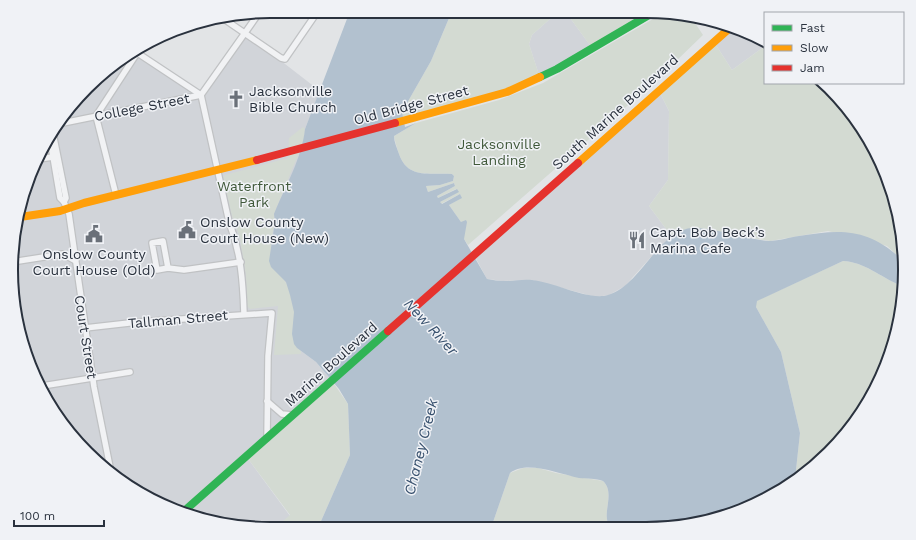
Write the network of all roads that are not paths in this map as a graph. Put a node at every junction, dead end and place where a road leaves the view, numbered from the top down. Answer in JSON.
{"nodes":[{"id":1,"x":313,"y":18,"type":"edge"},
{"id":2,"x":644,"y":18,"type":"edge"},
{"id":3,"x":255,"y":19,"type":"edge"},
{"id":4,"x":228,"y":22,"type":"edge"},
{"id":5,"x":726,"y":31,"type":"edge"},
{"id":6,"x":245,"y":33,"type":"junction"},
{"id":7,"x":141,"y":53,"type":"edge"},
{"id":8,"x":133,"y":58,"type":"edge"},
{"id":9,"x":201,"y":95,"type":"junction"},
{"id":10,"x":96,"y":116,"type":"junction"},
{"id":11,"x":66,"y":122,"type":"edge"},
{"id":12,"x":54,"y":140,"type":"edge"},
{"id":13,"x":51,"y":146,"type":"edge"},
{"id":14,"x":53,"y":157,"type":"junction"},
{"id":15,"x":44,"y":158,"type":"edge"},
{"id":16,"x":217,"y":171,"type":"junction"},
{"id":17,"x":116,"y":196,"type":"junction"},
{"id":18,"x":65,"y":205,"type":"junction"},
{"id":19,"x":24,"y":217,"type":"edge"},
{"id":20,"x":497,"y":234,"type":"joint"},
{"id":21,"x":74,"y":260,"type":"junction"},
{"id":22,"x":19,"y":261,"type":"edge"},
{"id":23,"x":241,"y":262,"type":"junction"},
{"id":24,"x":168,"y":268,"type":"junction"},
{"id":25,"x":244,"y":314,"type":"junction"},
{"id":26,"x":85,"y":328,"type":"junction"},
{"id":27,"x":130,"y":372,"type":"dead end"},
{"id":28,"x":92,"y":377,"type":"junction"},
{"id":29,"x":46,"y":385,"type":"edge"},
{"id":30,"x":267,"y":401,"type":"junction"},
{"id":31,"x":294,"y":414,"type":"junction"},
{"id":32,"x":267,"y":438,"type":"junction"},
{"id":33,"x":109,"y":463,"type":"edge"},
{"id":34,"x":187,"y":508,"type":"edge"}],
"edges":[{"from":1,"to":6,"type":"street"},
{"from":2,"to":16,"type":"main road","name":"Old Bridge Street"},
{"from":3,"to":6,"type":"street"},
{"from":4,"to":6,"type":"street"},
{"from":5,"to":20,"type":"main road","name":"South Marine Boulevard"},
{"from":6,"to":9,"type":"street"},
{"from":7,"to":9,"type":"street"},
{"from":8,"to":10,"type":"street"},
{"from":9,"to":10,"type":"street","name":"College Street"},
{"from":9,"to":16,"type":"street"},
{"from":10,"to":11,"type":"street","name":"College Street"},
{"from":10,"to":17,"type":"street"},
{"from":12,"to":18,"type":"street","name":"Court Street"},
{"from":13,"to":14,"type":"street","name":"Court Street"},
{"from":14,"to":15,"type":"street"},
{"from":14,"to":18,"type":"street","name":"Court Street"},
{"from":16,"to":17,"type":"main road","name":"Old Bridge Street"},
{"from":16,"to":23,"type":"street"},
{"from":17,"to":18,"type":"main road","name":"Old Bridge Street"},
{"from":18,"to":19,"type":"main road","name":"Old Bridge Street"},
{"from":18,"to":21,"type":"street","name":"Court Street"},
{"from":20,"to":31,"type":"main road","name":"Marine Boulevard"},
{"from":21,"to":22,"type":"street"},
{"from":21,"to":26,"type":"street","name":"Court Street"},
{"from":23,"to":24,"type":"street"},
{"from":23,"to":25,"type":"street"},
{"from":24,"to":24,"type":"street"},
{"from":25,"to":26,"type":"street","name":"Tallman Street"},
{"from":25,"to":30,"type":"street","name":"Tallman Street"},
{"from":26,"to":28,"type":"street","name":"Court Street"},
{"from":27,"to":28,"type":"street"},
{"from":28,"to":29,"type":"street"},
{"from":28,"to":33,"type":"street","name":"Court Street"},
{"from":30,"to":31,"type":"street"},
{"from":30,"to":32,"type":"street"},
{"from":31,"to":32,"type":"main road","name":"Marine Boulevard"},
{"from":32,"to":34,"type":"main road","name":"Marine Boulevard"}]}
